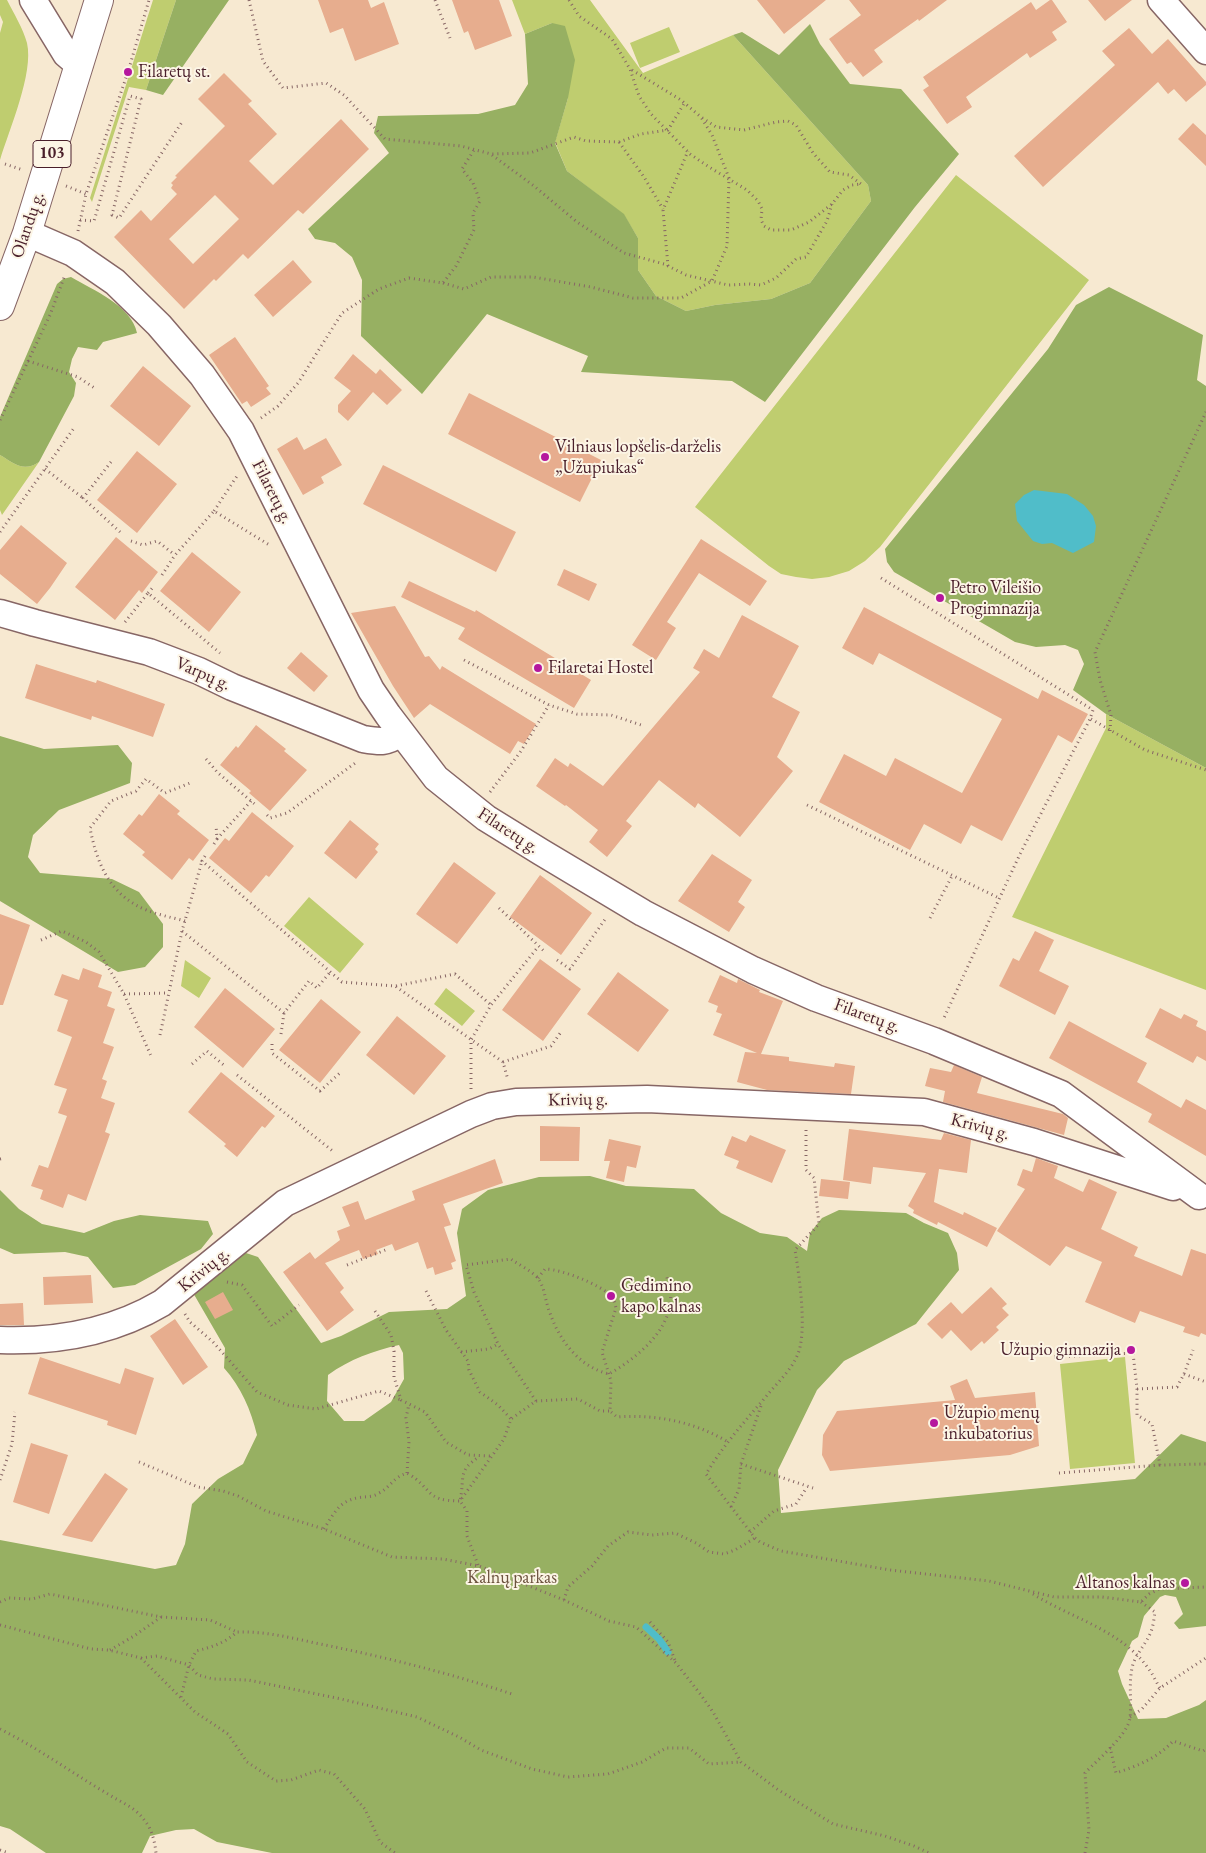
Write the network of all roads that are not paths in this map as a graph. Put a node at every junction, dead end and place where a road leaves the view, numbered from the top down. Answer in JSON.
{"nodes":[{"id":1,"x":33,"y":0,"type":"edge"},
{"id":2,"x":99,"y":0,"type":"edge"},
{"id":3,"x":1161,"y":0,"type":"edge"},
{"id":4,"x":1206,"y":50,"type":"edge"},
{"id":5,"x":79,"y":66,"type":"junction"},
{"id":6,"x":26,"y":233,"type":"junction"},
{"id":7,"x":0,"y":306,"type":"edge"},
{"id":8,"x":0,"y":612,"type":"edge"},
{"id":9,"x":401,"y":733,"type":"junction"},
{"id":10,"x":1094,"y":1119,"type":"junction"},
{"id":11,"x":1080,"y":1156,"type":"junction"},
{"id":12,"x":1202,"y":1198,"type":"edge"},
{"id":13,"x":2,"y":1340,"type":"edge"}],
"edges":[{"from":1,"to":5,"type":"street"},
{"from":2,"to":5,"type":"main road","name":"Olandų g.","number":"103"},
{"from":3,"to":4,"type":"street"},
{"from":5,"to":6,"type":"main road","name":"Olandų g.","number":"103"},
{"from":6,"to":7,"type":"main road","name":"Olandų g.","number":"103"},
{"from":6,"to":9,"type":"street","name":"Filaretų g."},
{"from":8,"to":9,"type":"street","name":"Varpų g."},
{"from":9,"to":10,"type":"street","name":"Filaretų g."},
{"from":10,"to":11,"type":"street"},
{"from":10,"to":12,"type":"street","name":"Filaretų g."},
{"from":11,"to":12,"type":"street","name":"Krivių g."},
{"from":11,"to":13,"type":"street","name":"Krivių g."}]}
